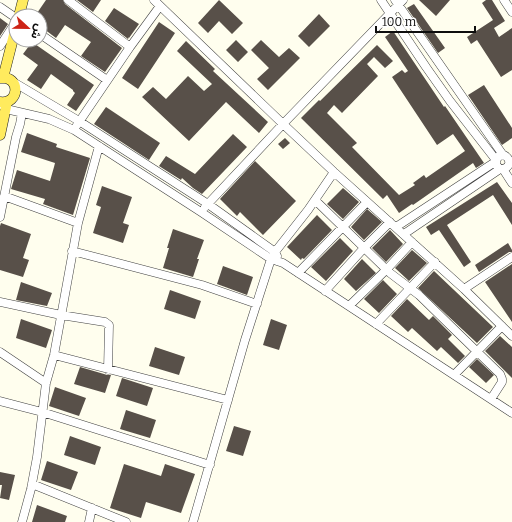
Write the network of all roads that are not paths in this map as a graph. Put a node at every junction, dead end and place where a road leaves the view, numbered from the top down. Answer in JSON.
{"nodes":[{"id":1,"x":68,"y":0,"type":"edge"},
{"id":2,"x":381,"y":0,"type":"edge"},
{"id":3,"x":504,"y":0,"type":"edge"},
{"id":4,"x":399,"y":2,"type":"edge"},
{"id":5,"x":157,"y":3,"type":"edge"},
{"id":6,"x":512,"y":12,"type":"edge"},
{"id":7,"x":390,"y":13,"type":"junction"},
{"id":8,"x":8,"y":34,"type":"edge"},
{"id":9,"x":48,"y":39,"type":"edge"},
{"id":10,"x":0,"y":46,"type":"edge"},
{"id":11,"x":130,"y":47,"type":"junction"},
{"id":12,"x":11,"y":48,"type":"edge"},
{"id":13,"x":437,"y":61,"type":"junction"},
{"id":14,"x":426,"y":68,"type":"junction"},
{"id":15,"x":3,"y":77,"type":"edge"},
{"id":16,"x":107,"y":80,"type":"junction"},
{"id":17,"x":461,"y":94,"type":"junction"},
{"id":18,"x":450,"y":101,"type":"junction"},
{"id":19,"x":3,"y":104,"type":"edge"},
{"id":20,"x":22,"y":113,"type":"junction"},
{"id":21,"x":79,"y":121,"type":"junction"},
{"id":22,"x":283,"y":124,"type":"junction"},
{"id":23,"x":74,"y":130,"type":"junction"},
{"id":24,"x":0,"y":134,"type":"edge"},
{"id":25,"x":98,"y":146,"type":"junction"},
{"id":26,"x":512,"y":150,"type":"edge"},
{"id":27,"x":504,"y":155,"type":"junction"},
{"id":28,"x":495,"y":161,"type":"junction"},
{"id":29,"x":511,"y":163,"type":"edge"},
{"id":30,"x":502,"y":169,"type":"junction"},
{"id":31,"x":334,"y":172,"type":"junction"},
{"id":32,"x":512,"y":183,"type":"edge"},
{"id":33,"x":4,"y":196,"type":"junction"},
{"id":34,"x":315,"y":200,"type":"junction"},
{"id":35,"x":367,"y":202,"type":"junction"},
{"id":36,"x":208,"y":204,"type":"junction"},
{"id":37,"x":201,"y":212,"type":"junction"},
{"id":38,"x":0,"y":217,"type":"edge"},
{"id":39,"x":78,"y":223,"type":"junction"},
{"id":40,"x":393,"y":225,"type":"junction"},
{"id":41,"x":342,"y":227,"type":"junction"},
{"id":42,"x":404,"y":234,"type":"junction"},
{"id":43,"x":412,"y":242,"type":"junction"},
{"id":44,"x":364,"y":248,"type":"junction"},
{"id":45,"x":72,"y":251,"type":"junction"},
{"id":46,"x":273,"y":256,"type":"junction"},
{"id":47,"x":512,"y":257,"type":"edge"},
{"id":48,"x":435,"y":262,"type":"junction"},
{"id":49,"x":387,"y":269,"type":"junction"},
{"id":50,"x":298,"y":273,"type":"junction"},
{"id":51,"x":410,"y":288,"type":"junction"},
{"id":52,"x":464,"y":289,"type":"junction"},
{"id":53,"x":325,"y":291,"type":"junction"},
{"id":54,"x":0,"y":302,"type":"edge"},
{"id":55,"x":257,"y":304,"type":"junction"},
{"id":56,"x":349,"y":306,"type":"junction"},
{"id":57,"x":61,"y":315,"type":"junction"},
{"id":58,"x":376,"y":324,"type":"junction"},
{"id":59,"x":502,"y":326,"type":"junction"},
{"id":60,"x":511,"y":334,"type":"edge"},
{"id":61,"x":477,"y":351,"type":"junction"},
{"id":62,"x":0,"y":352,"type":"edge"},
{"id":63,"x":54,"y":355,"type":"junction"},
{"id":64,"x":108,"y":370,"type":"junction"},
{"id":65,"x":454,"y":375,"type":"junction"},
{"id":66,"x":46,"y":383,"type":"junction"},
{"id":67,"x":491,"y":399,"type":"junction"},
{"id":68,"x":228,"y":400,"type":"junction"},
{"id":69,"x":0,"y":402,"type":"edge"},
{"id":70,"x":42,"y":412,"type":"junction"},
{"id":71,"x":512,"y":413,"type":"edge"},
{"id":72,"x":210,"y":465,"type":"junction"},
{"id":73,"x":32,"y":484,"type":"junction"},
{"id":74,"x":92,"y":508,"type":"junction"},
{"id":75,"x":22,"y":522,"type":"edge"},
{"id":76,"x":89,"y":522,"type":"edge"},
{"id":77,"x":126,"y":522,"type":"edge"},
{"id":78,"x":193,"y":522,"type":"edge"}],
"edges":[{"from":1,"to":11,"type":"street"},
{"from":2,"to":7,"type":"street"},
{"from":3,"to":6,"type":"street"},
{"from":4,"to":7,"type":"street"},
{"from":4,"to":13,"type":"street"},
{"from":5,"to":11,"type":"street"},
{"from":5,"to":22,"type":"street"},
{"from":7,"to":14,"type":"street"},
{"from":7,"to":22,"type":"street"},
{"from":8,"to":10,"type":"street"},
{"from":9,"to":16,"type":"street"},
{"from":11,"to":16,"type":"street"},
{"from":12,"to":15,"type":"main road"},
{"from":13,"to":14,"type":"street"},
{"from":13,"to":17,"type":"street"},
{"from":14,"to":18,"type":"street"},
{"from":15,"to":19,"type":"main road"},
{"from":15,"to":21,"type":"street"},
{"from":16,"to":21,"type":"street"},
{"from":17,"to":18,"type":"street"},
{"from":17,"to":27,"type":"street"},
{"from":18,"to":28,"type":"street"},
{"from":19,"to":20,"type":"street"},
{"from":19,"to":24,"type":"main road"},
{"from":20,"to":23,"type":"street"},
{"from":20,"to":33,"type":"street"},
{"from":21,"to":23,"type":"street"},
{"from":21,"to":36,"type":"street"},
{"from":22,"to":31,"type":"street"},
{"from":22,"to":36,"type":"street"},
{"from":23,"to":25,"type":"street"},
{"from":25,"to":37,"type":"street"},
{"from":25,"to":39,"type":"street"},
{"from":26,"to":27,"type":"street"},
{"from":27,"to":28,"type":"street"},
{"from":27,"to":29,"type":"street"},
{"from":28,"to":30,"type":"street"},
{"from":28,"to":40,"type":"street"},
{"from":29,"to":30,"type":"street"},
{"from":30,"to":32,"type":"street"},
{"from":30,"to":42,"type":"street"},
{"from":31,"to":34,"type":"street"},
{"from":31,"to":35,"type":"street"},
{"from":33,"to":38,"type":"street"},
{"from":33,"to":39,"type":"street"},
{"from":34,"to":41,"type":"street"},
{"from":34,"to":46,"type":"street"},
{"from":35,"to":40,"type":"street"},
{"from":35,"to":41,"type":"street"},
{"from":36,"to":37,"type":"street"},
{"from":36,"to":46,"type":"street"},
{"from":37,"to":46,"type":"street"},
{"from":39,"to":45,"type":"street"},
{"from":40,"to":42,"type":"street"},
{"from":40,"to":44,"type":"street"},
{"from":41,"to":44,"type":"street"},
{"from":41,"to":50,"type":"street"},
{"from":42,"to":43,"type":"street"},
{"from":43,"to":48,"type":"street"},
{"from":43,"to":49,"type":"street"},
{"from":44,"to":49,"type":"street"},
{"from":44,"to":53,"type":"street"},
{"from":45,"to":55,"type":"street"},
{"from":45,"to":57,"type":"street"},
{"from":46,"to":50,"type":"street"},
{"from":46,"to":55,"type":"street"},
{"from":47,"to":52,"type":"street"},
{"from":48,"to":51,"type":"street"},
{"from":48,"to":52,"type":"street"},
{"from":49,"to":51,"type":"street"},
{"from":49,"to":56,"type":"street"},
{"from":50,"to":53,"type":"street"},
{"from":51,"to":58,"type":"street"},
{"from":51,"to":61,"type":"street"},
{"from":52,"to":59,"type":"street"},
{"from":53,"to":56,"type":"street"},
{"from":54,"to":57,"type":"street"},
{"from":55,"to":68,"type":"street"},
{"from":56,"to":58,"type":"street"},
{"from":57,"to":63,"type":"street"},
{"from":57,"to":64,"type":"street"},
{"from":58,"to":65,"type":"street"},
{"from":59,"to":60,"type":"street"},
{"from":59,"to":61,"type":"street"},
{"from":61,"to":65,"type":"street"},
{"from":61,"to":67,"type":"street"},
{"from":62,"to":66,"type":"street"},
{"from":63,"to":64,"type":"street"},
{"from":63,"to":66,"type":"street"},
{"from":64,"to":68,"type":"street"},
{"from":65,"to":67,"type":"street"},
{"from":66,"to":70,"type":"street"},
{"from":67,"to":71,"type":"street"},
{"from":68,"to":72,"type":"street"},
{"from":69,"to":70,"type":"street"},
{"from":70,"to":72,"type":"street"},
{"from":70,"to":73,"type":"street"},
{"from":72,"to":78,"type":"street"},
{"from":73,"to":74,"type":"street"},
{"from":73,"to":75,"type":"street"},
{"from":74,"to":76,"type":"street"},
{"from":74,"to":77,"type":"street"}]}
